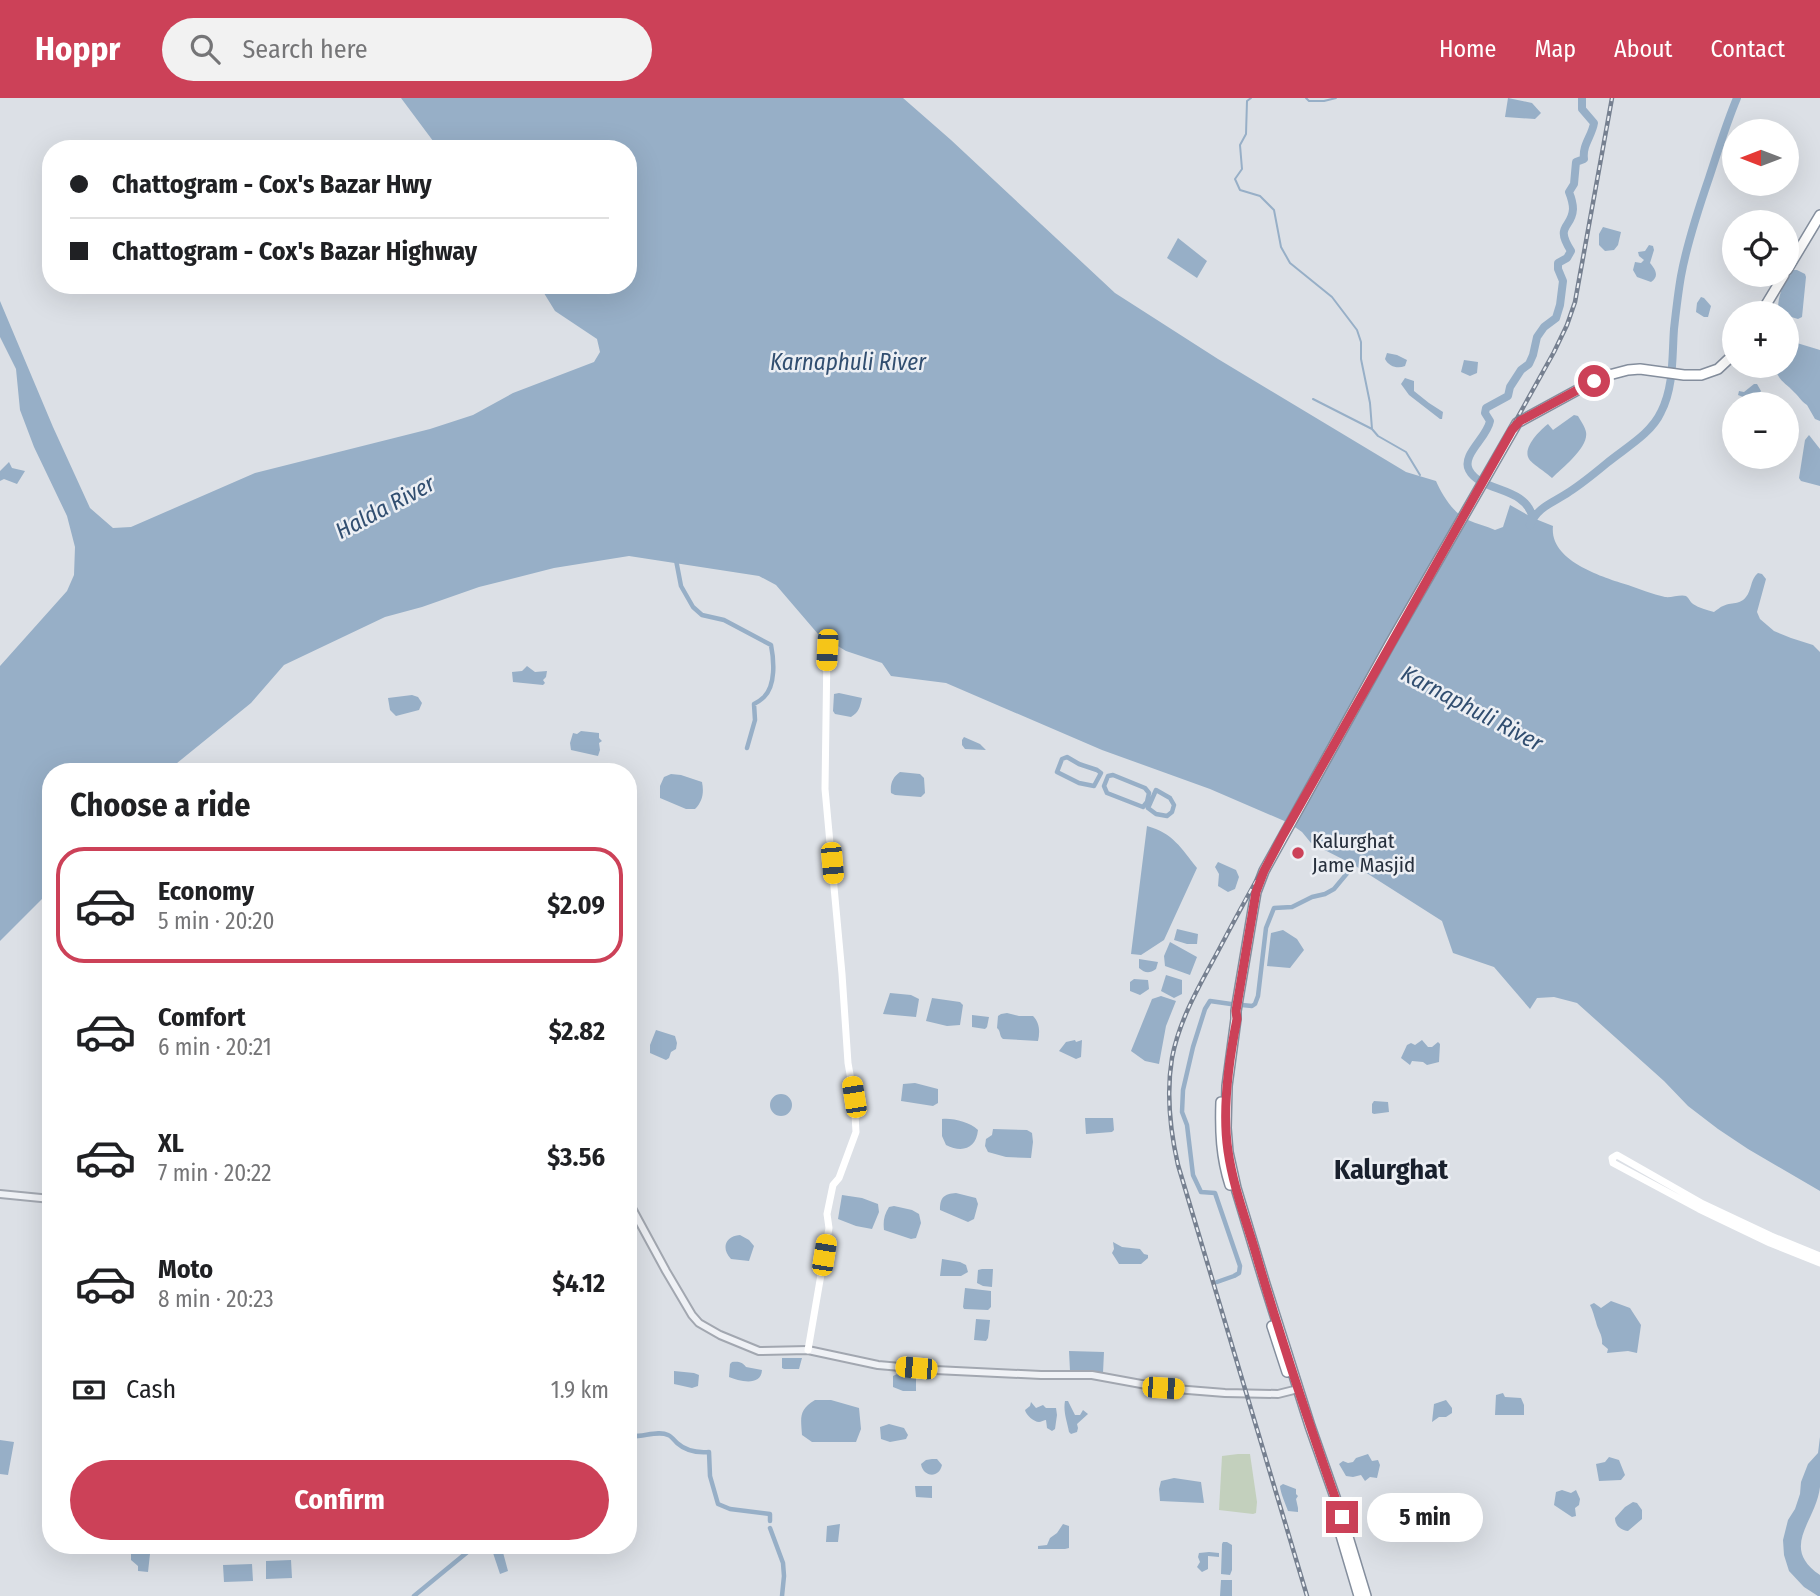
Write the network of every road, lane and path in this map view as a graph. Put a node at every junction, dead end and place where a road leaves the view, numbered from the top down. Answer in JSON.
{"nodes":[{"id":1,"x":1820,"y":215,"type":"edge"},
{"id":2,"x":1799,"y":250,"type":"edge"},
{"id":3,"x":1722,"y":367,"type":"edge"},
{"id":4,"x":827,"y":650,"type":"dead end"},
{"id":5,"x":0,"y":1194,"type":"edge"},
{"id":6,"x":42,"y":1198,"type":"edge"},
{"id":7,"x":637,"y":1217,"type":"edge"},
{"id":8,"x":1820,"y":1256,"type":"edge"},
{"id":9,"x":1820,"y":1263,"type":"edge"},
{"id":10,"x":808,"y":1350,"type":"junction"},
{"id":11,"x":1296,"y":1390,"type":"junction"},
{"id":12,"x":1359,"y":1596,"type":"edge"},
{"id":13,"x":1366,"y":1596,"type":"edge"}],
"edges":[{"from":1,"to":2,"type":"highway"},
{"from":3,"to":11,"type":"highway"},
{"from":4,"to":10,"type":"main road"},
{"from":5,"to":6,"type":"street"},
{"from":7,"to":10,"type":"street"},
{"from":8,"to":9,"type":"main road"},
{"from":10,"to":11,"type":"street"},
{"from":11,"to":12,"type":"highway"},
{"from":11,"to":13,"type":"highway"}]}
